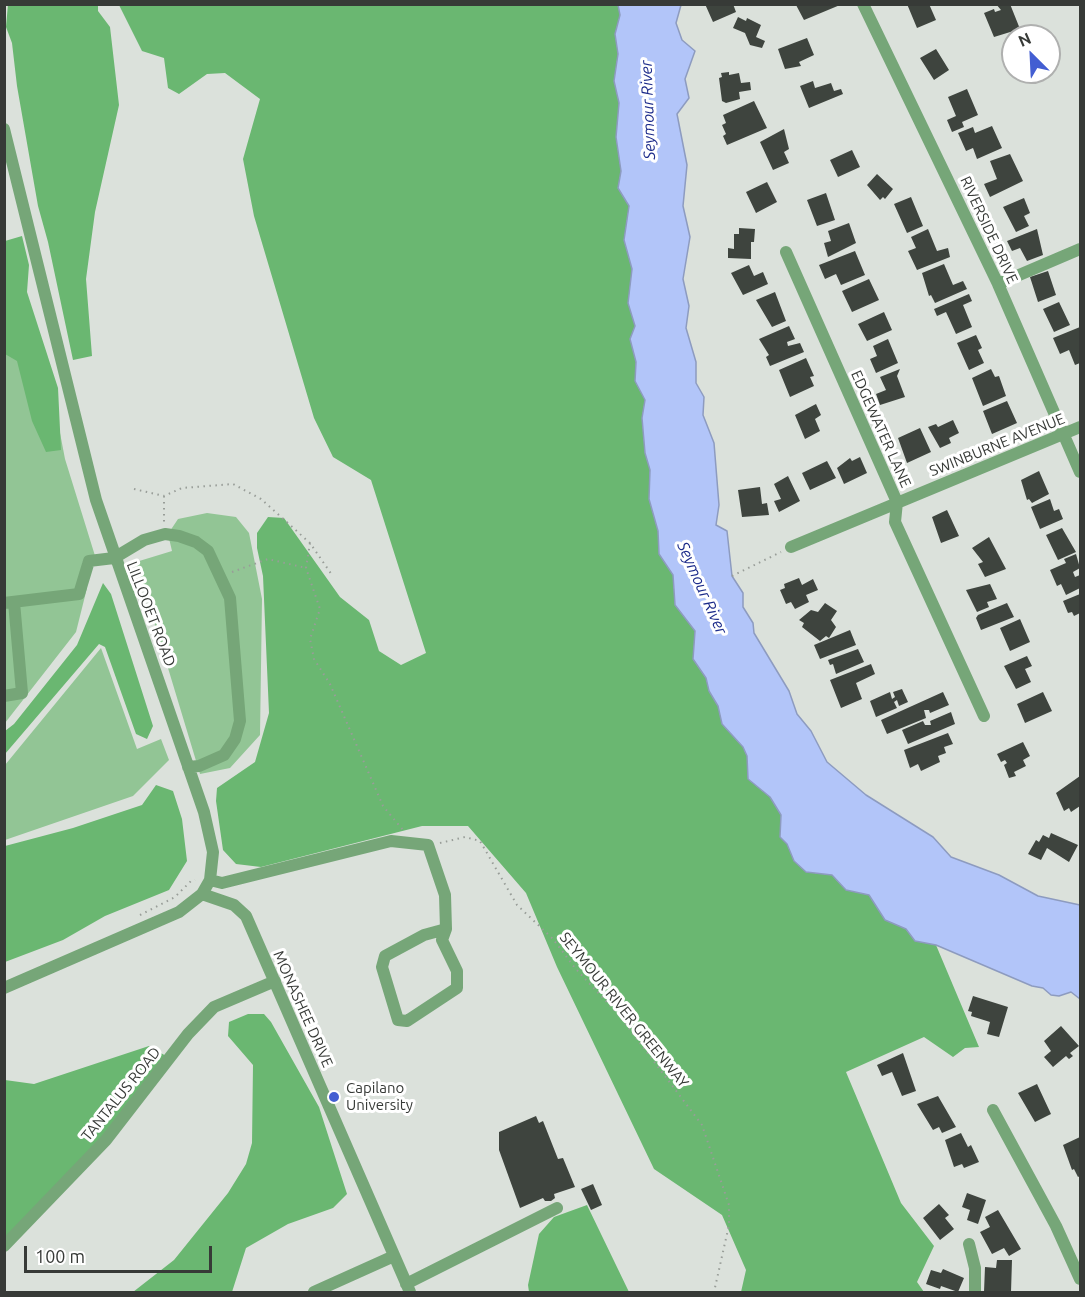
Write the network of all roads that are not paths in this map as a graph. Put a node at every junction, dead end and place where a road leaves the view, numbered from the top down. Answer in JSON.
{"nodes":[{"id":1,"x":863,"y":4,"type":"edge"},
{"id":2,"x":4,"y":129,"type":"edge"},
{"id":3,"x":1080,"y":249,"type":"edge"},
{"id":4,"x":786,"y":252,"type":"dead end"},
{"id":5,"x":998,"y":284,"type":"junction"},
{"id":6,"x":1080,"y":427,"type":"edge"},
{"id":7,"x":1065,"y":434,"type":"junction"},
{"id":8,"x":1080,"y":472,"type":"edge"},
{"id":9,"x":897,"y":502,"type":"junction"},
{"id":10,"x":791,"y":547,"type":"road end"},
{"id":11,"x":114,"y":558,"type":"junction"},
{"id":12,"x":9,"y":602,"type":"edge"},
{"id":13,"x":4,"y":696,"type":"edge"},
{"id":14,"x":984,"y":716,"type":"dead end"},
{"id":15,"x":188,"y":767,"type":"junction"},
{"id":16,"x":210,"y":880,"type":"junction"},
{"id":17,"x":202,"y":894,"type":"junction"},
{"id":18,"x":446,"y":929,"type":"junction"},
{"id":19,"x":274,"y":981,"type":"junction"},
{"id":20,"x":4,"y":988,"type":"edge"},
{"id":21,"x":993,"y":1110,"type":"dead end"},
{"id":22,"x":558,"y":1208,"type":"dead end"},
{"id":23,"x":969,"y":1244,"type":"dead end"},
{"id":24,"x":4,"y":1246,"type":"edge"},
{"id":25,"x":394,"y":1256,"type":"junction"},
{"id":26,"x":350,"y":1276,"type":"junction"},
{"id":27,"x":1080,"y":1279,"type":"edge"},
{"id":28,"x":332,"y":1288,"type":"edge"},
{"id":29,"x":408,"y":1288,"type":"edge"},
{"id":30,"x":314,"y":1293,"type":"edge"},
{"id":31,"x":344,"y":1293,"type":"edge"},
{"id":32,"x":975,"y":1293,"type":"edge"}],
"edges":[{"from":1,"to":5,"type":"street","name":"RIVERSIDE DRIVE"},
{"from":2,"to":11,"type":"street","name":"LILLOOET ROAD"},
{"from":3,"to":5,"type":"street"},
{"from":4,"to":9,"type":"street","name":"EDGEWATER LANE"},
{"from":5,"to":7,"type":"street","name":"RIVERSIDE DRIVE"},
{"from":6,"to":7,"type":"street","name":"SWINBURNE AVENUE"},
{"from":7,"to":8,"type":"street","name":"RIVERSIDE DRIVE"},
{"from":7,"to":9,"type":"street","name":"SWINBURNE AVENUE"},
{"from":9,"to":10,"type":"street","name":"SWINBURNE AVENUE"},
{"from":9,"to":14,"type":"street","name":"EDGEWATER LANE"},
{"from":11,"to":12,"type":"street"},
{"from":11,"to":15,"type":"street","name":"LILLOOET ROAD"},
{"from":11,"to":15,"type":"street"},
{"from":12,"to":13,"type":"street"},
{"from":15,"to":16,"type":"street","name":"LILLOOET ROAD"},
{"from":16,"to":17,"type":"street","name":"LILLOOET ROAD"},
{"from":16,"to":18,"type":"street"},
{"from":17,"to":19,"type":"street","name":"MONASHEE DRIVE"},
{"from":17,"to":20,"type":"street","name":"LILLOOET ROAD"},
{"from":18,"to":18,"type":"street"},
{"from":19,"to":24,"type":"street","name":"TANTALUS ROAD"},
{"from":19,"to":25,"type":"street","name":"MONASHEE DRIVE"},
{"from":21,"to":27,"type":"street"},
{"from":22,"to":29,"type":"street"},
{"from":23,"to":32,"type":"street"},
{"from":25,"to":26,"type":"street"},
{"from":25,"to":29,"type":"street","name":"MONASHEE DRIVE"},
{"from":26,"to":28,"type":"street"},
{"from":26,"to":31,"type":"street"},
{"from":28,"to":30,"type":"street"}]}
